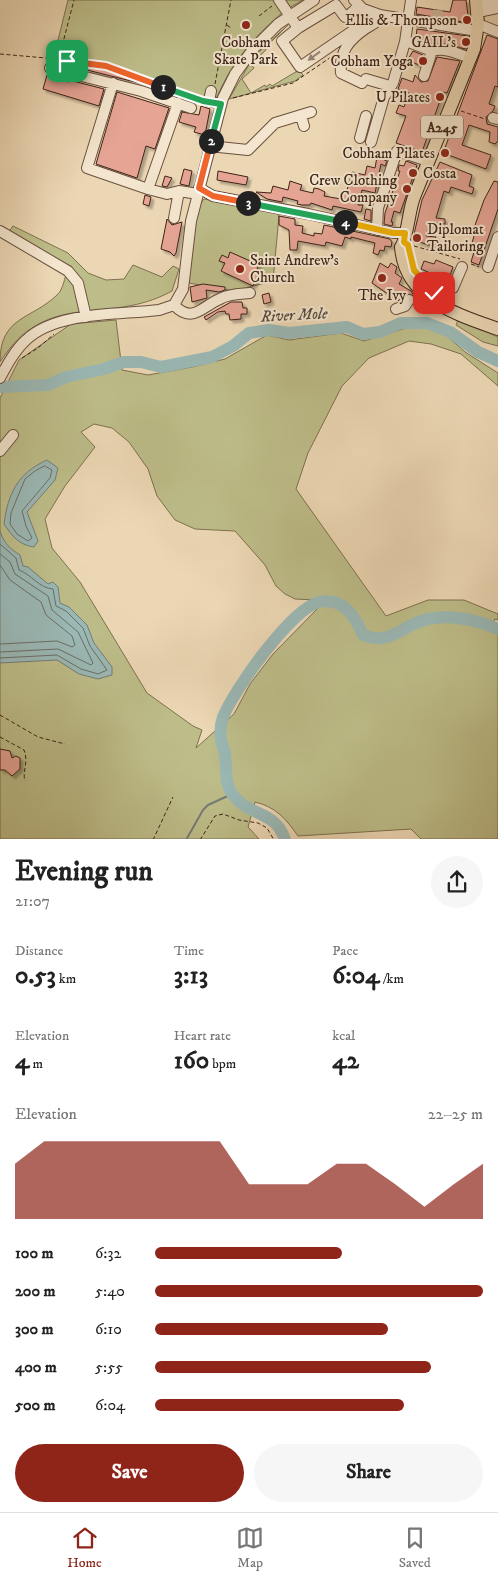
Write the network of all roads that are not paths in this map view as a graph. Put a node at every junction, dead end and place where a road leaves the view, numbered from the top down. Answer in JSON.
{"nodes":[{"id":1,"x":279,"y":0,"type":"edge"},
{"id":2,"x":314,"y":0,"type":"edge"},
{"id":3,"x":411,"y":0,"type":"edge"},
{"id":4,"x":498,"y":2,"type":"edge"},
{"id":5,"x":356,"y":3,"type":"edge"},
{"id":6,"x":498,"y":8,"type":"edge"},
{"id":7,"x":477,"y":14,"type":"edge"},
{"id":8,"x":290,"y":15,"type":"junction"},
{"id":9,"x":380,"y":16,"type":"junction"},
{"id":10,"x":347,"y":17,"type":"junction"},
{"id":11,"x":410,"y":20,"type":"junction"},
{"id":12,"x":298,"y":28,"type":"junction"},
{"id":13,"x":498,"y":32,"type":"edge"},
{"id":14,"x":406,"y":41,"type":"junction"},
{"id":15,"x":432,"y":51,"type":"junction"},
{"id":16,"x":470,"y":58,"type":"junction"},
{"id":17,"x":50,"y":68,"type":"dead end"},
{"id":18,"x":424,"y":76,"type":"dead end"},
{"id":19,"x":113,"y":83,"type":"junction"},
{"id":20,"x":390,"y":86,"type":"junction"},
{"id":21,"x":212,"y":92,"type":"road end"},
{"id":22,"x":222,"y":101,"type":"junction"},
{"id":23,"x":178,"y":103,"type":"junction"},
{"id":24,"x":191,"y":108,"type":"dead end"},
{"id":25,"x":366,"y":116,"type":"dead end"},
{"id":26,"x":305,"y":118,"type":"dead end"},
{"id":27,"x":374,"y":132,"type":"junction"},
{"id":28,"x":371,"y":142,"type":"dead end"},
{"id":29,"x":209,"y":146,"type":"junction"},
{"id":30,"x":428,"y":161,"type":"junction"},
{"id":31,"x":148,"y":189,"type":"junction"},
{"id":32,"x":179,"y":191,"type":"junction"},
{"id":33,"x":198,"y":191,"type":"junction"},
{"id":34,"x":174,"y":218,"type":"dead end"},
{"id":35,"x":377,"y":230,"type":"junction"},
{"id":36,"x":0,"y":232,"type":"edge"},
{"id":37,"x":498,"y":237,"type":"edge"},
{"id":38,"x":406,"y":240,"type":"junction"},
{"id":39,"x":462,"y":267,"type":"dead end"},
{"id":40,"x":485,"y":268,"type":"road end"},
{"id":41,"x":250,"y":293,"type":"dead end"},
{"id":42,"x":413,"y":293,"type":"junction"},
{"id":43,"x":434,"y":293,"type":"junction"},
{"id":44,"x":174,"y":305,"type":"junction"},
{"id":45,"x":396,"y":309,"type":"dead end"},
{"id":46,"x":458,"y":313,"type":"junction"},
{"id":47,"x":86,"y":317,"type":"junction"},
{"id":48,"x":498,"y":329,"type":"edge"},
{"id":49,"x":0,"y":378,"type":"edge"},
{"id":50,"x":13,"y":434,"type":"dead end"},
{"id":51,"x":0,"y":451,"type":"edge"}],
"edges":[{"from":1,"to":8,"type":"street"},
{"from":2,"to":8,"type":"street"},
{"from":3,"to":11,"type":"street"},
{"from":4,"to":7,"type":"street"},
{"from":5,"to":9,"type":"street"},
{"from":5,"to":10,"type":"street"},
{"from":6,"to":7,"type":"street"},
{"from":7,"to":11,"type":"street"},
{"from":7,"to":13,"type":"street"},
{"from":7,"to":16,"type":"main road","number":"A245"},
{"from":8,"to":12,"type":"street"},
{"from":8,"to":22,"type":"street"},
{"from":9,"to":11,"type":"street"},
{"from":9,"to":20,"type":"street"},
{"from":10,"to":12,"type":"street"},
{"from":10,"to":12,"type":"street","one_way":true},
{"from":11,"to":14,"type":"street"},
{"from":14,"to":15,"type":"street"},
{"from":14,"to":20,"type":"street"},
{"from":15,"to":16,"type":"street"},
{"from":15,"to":18,"type":"street"},
{"from":16,"to":30,"type":"main road","number":"A245"},
{"from":17,"to":19,"type":"street"},
{"from":19,"to":23,"type":"street"},
{"from":19,"to":31,"type":"street"},
{"from":20,"to":27,"type":"street"},
{"from":21,"to":22,"type":"street"},
{"from":22,"to":29,"type":"street"},
{"from":23,"to":24,"type":"street"},
{"from":23,"to":31,"type":"street"},
{"from":25,"to":27,"type":"street"},
{"from":26,"to":29,"type":"street"},
{"from":27,"to":28,"type":"street"},
{"from":29,"to":33,"type":"street"},
{"from":30,"to":35,"type":"street"},
{"from":30,"to":38,"type":"main road","number":"A245"},
{"from":31,"to":32,"type":"street"},
{"from":32,"to":33,"type":"street"},
{"from":32,"to":34,"type":"street"},
{"from":33,"to":35,"type":"street"},
{"from":33,"to":44,"type":"street"},
{"from":35,"to":38,"type":"street"},
{"from":36,"to":47,"type":"street"},
{"from":37,"to":40,"type":"street"},
{"from":38,"to":42,"type":"main road","number":"A245"},
{"from":38,"to":43,"type":"main road","number":"A245"},
{"from":39,"to":43,"type":"street"},
{"from":41,"to":44,"type":"street"},
{"from":42,"to":45,"type":"street"},
{"from":42,"to":46,"type":"main road","number":"A245"},
{"from":43,"to":46,"type":"main road","number":"A245"},
{"from":44,"to":47,"type":"street"},
{"from":46,"to":48,"type":"main road","number":"A245"},
{"from":47,"to":49,"type":"street"},
{"from":50,"to":51,"type":"street"}]}
